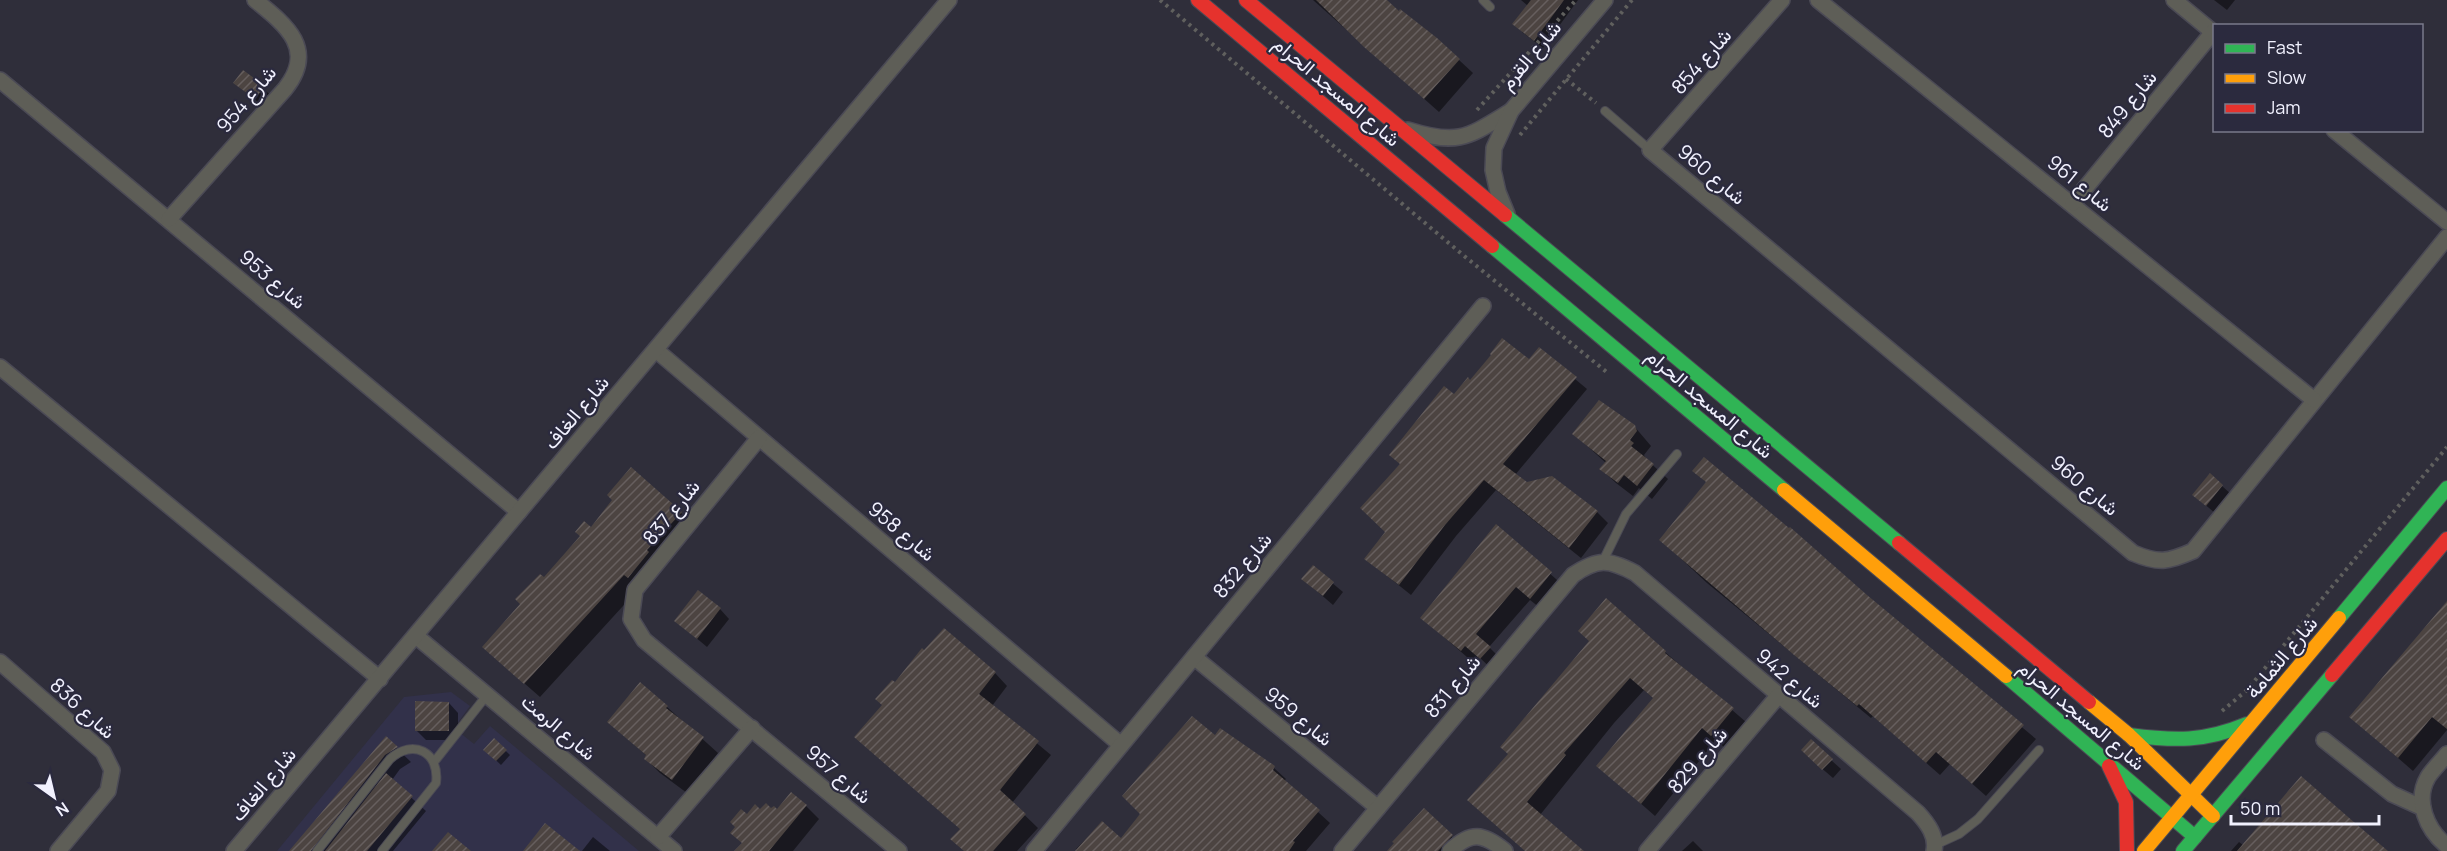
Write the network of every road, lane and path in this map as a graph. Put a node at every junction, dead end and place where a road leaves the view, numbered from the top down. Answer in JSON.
{"nodes":[{"id":1,"x":255,"y":0,"type":"edge"},
{"id":2,"x":950,"y":0,"type":"edge"},
{"id":3,"x":1160,"y":0,"type":"edge"},
{"id":4,"x":1198,"y":0,"type":"edge"},
{"id":5,"x":1246,"y":0,"type":"edge"},
{"id":6,"x":1483,"y":0,"type":"edge"},
{"id":7,"x":1576,"y":0,"type":"edge"},
{"id":8,"x":1605,"y":0,"type":"edge"},
{"id":9,"x":1632,"y":0,"type":"edge"},
{"id":10,"x":1782,"y":0,"type":"edge"},
{"id":11,"x":1818,"y":0,"type":"edge"},
{"id":12,"x":2174,"y":0,"type":"edge"},
{"id":13,"x":1490,"y":7,"type":"dead end"},
{"id":14,"x":2213,"y":31,"type":"edge"},
{"id":15,"x":2213,"y":33,"type":"edge"},
{"id":16,"x":1566,"y":79,"type":"junction"},
{"id":17,"x":0,"y":80,"type":"edge"},
{"id":18,"x":1511,"y":111,"type":"junction"},
{"id":19,"x":1605,"y":111,"type":"joint"},
{"id":20,"x":1474,"y":114,"type":"dead end"},
{"id":21,"x":1397,"y":126,"type":"junction"},
{"id":22,"x":2336,"y":132,"type":"edge"},
{"id":23,"x":1515,"y":140,"type":"dead end"},
{"id":24,"x":1650,"y":150,"type":"junction"},
{"id":25,"x":2073,"y":203,"type":"junction"},
{"id":26,"x":169,"y":219,"type":"junction"},
{"id":27,"x":1510,"y":219,"type":"junction"},
{"id":28,"x":2447,"y":222,"type":"edge"},
{"id":29,"x":2447,"y":237,"type":"edge"},
{"id":30,"x":1518,"y":268,"type":"junction"},
{"id":31,"x":1501,"y":286,"type":"junction"},
{"id":32,"x":1483,"y":306,"type":"joint"},
{"id":33,"x":656,"y":350,"type":"junction"},
{"id":34,"x":0,"y":367,"type":"edge"},
{"id":35,"x":2314,"y":400,"type":"junction"},
{"id":36,"x":759,"y":438,"type":"junction"},
{"id":37,"x":2447,"y":447,"type":"edge"},
{"id":38,"x":1677,"y":454,"type":"dead end"},
{"id":39,"x":2447,"y":488,"type":"edge"},
{"id":40,"x":519,"y":512,"type":"junction"},
{"id":41,"x":2447,"y":539,"type":"edge"},
{"id":42,"x":1603,"y":561,"type":"junction"},
{"id":43,"x":631,"y":619,"type":"joint"},
{"id":44,"x":416,"y":636,"type":"junction"},
{"id":45,"x":1194,"y":657,"type":"junction"},
{"id":46,"x":0,"y":662,"type":"edge"},
{"id":47,"x":380,"y":679,"type":"junction"},
{"id":48,"x":487,"y":695,"type":"junction"},
{"id":49,"x":1778,"y":696,"type":"junction"},
{"id":50,"x":2217,"y":717,"type":"dead end"},
{"id":51,"x":2252,"y":722,"type":"junction"},
{"id":52,"x":752,"y":728,"type":"junction"},
{"id":53,"x":2129,"y":735,"type":"junction"},
{"id":54,"x":2324,"y":740,"type":"dead end"},
{"id":55,"x":1120,"y":745,"type":"junction"},
{"id":56,"x":2039,"y":750,"type":"dead end"},
{"id":57,"x":2447,"y":754,"type":"edge"},
{"id":58,"x":2106,"y":760,"type":"junction"},
{"id":59,"x":434,"y":762,"type":"junction"},
{"id":60,"x":2190,"y":795,"type":"junction"},
{"id":61,"x":1378,"y":808,"type":"junction"},
{"id":62,"x":2423,"y":808,"type":"junction"},
{"id":63,"x":2213,"y":816,"type":"junction"},
{"id":64,"x":2172,"y":817,"type":"junction"},
{"id":65,"x":2181,"y":831,"type":"junction"},
{"id":66,"x":658,"y":837,"type":"junction"},
{"id":67,"x":2195,"y":837,"type":"junction"},
{"id":68,"x":2447,"y":846,"type":"edge"},
{"id":69,"x":1935,"y":848,"type":"edge"},
{"id":70,"x":58,"y":851,"type":"edge"},
{"id":71,"x":234,"y":851,"type":"edge"},
{"id":72,"x":317,"y":851,"type":"edge"},
{"id":73,"x":382,"y":851,"type":"edge"},
{"id":74,"x":674,"y":851,"type":"edge"},
{"id":75,"x":899,"y":851,"type":"edge"},
{"id":76,"x":1034,"y":851,"type":"edge"},
{"id":77,"x":1342,"y":851,"type":"edge"},
{"id":78,"x":1450,"y":851,"type":"edge"},
{"id":79,"x":1504,"y":851,"type":"edge"},
{"id":80,"x":1647,"y":851,"type":"edge"},
{"id":81,"x":2127,"y":851,"type":"edge"},
{"id":82,"x":2144,"y":851,"type":"edge"},
{"id":83,"x":2183,"y":851,"type":"edge"}],
"edges":[{"from":1,"to":26,"type":"street","name":"شارع 954"},
{"from":2,"to":33,"type":"street","name":"شارع الغاف"},
{"from":3,"to":31,"type":"path"},
{"from":4,"to":30,"type":"street","name":"شارع المسجد الحرام"},
{"from":5,"to":21,"type":"street","name":"شارع المسجد الحرام"},
{"from":6,"to":13,"type":"lane"},
{"from":7,"to":20,"type":"path"},
{"from":8,"to":18,"type":"street","name":"شارع القرم"},
{"from":9,"to":16,"type":"path"},
{"from":10,"to":24,"type":"street","name":"شارع 854"},
{"from":11,"to":25,"type":"street","name":"شارع 961"},
{"from":12,"to":14,"type":"street"},
{"from":15,"to":25,"type":"street","name":"شارع 849"},
{"from":16,"to":19,"type":"path"},
{"from":16,"to":23,"type":"path"},
{"from":17,"to":26,"type":"street","name":"شارع 953"},
{"from":18,"to":21,"type":"street","name":"شارع القرم"},
{"from":18,"to":27,"type":"street","name":"شارع القرم"},
{"from":19,"to":24,"type":"lane"},
{"from":21,"to":27,"type":"street","name":"شارع المسجد الحرام"},
{"from":22,"to":28,"type":"street"},
{"from":24,"to":35,"type":"street","name":"شارع 960"},
{"from":25,"to":35,"type":"street","name":"شارع 961"},
{"from":26,"to":40,"type":"street","name":"شارع 953"},
{"from":27,"to":53,"type":"street","name":"شارع المسجد الحرام"},
{"from":29,"to":35,"type":"street","name":"شارع 960"},
{"from":30,"to":31,"type":"path"},
{"from":30,"to":58,"type":"street","name":"شارع المسجد الحرام"},
{"from":31,"to":32,"type":"path"},
{"from":32,"to":45,"type":"street","name":"شارع 832"},
{"from":33,"to":36,"type":"street","name":"شارع 958"},
{"from":33,"to":40,"type":"street","name":"شارع الغاف"},
{"from":34,"to":47,"type":"street"},
{"from":36,"to":43,"type":"street","name":"شارع 837"},
{"from":36,"to":55,"type":"street","name":"شارع 958"},
{"from":37,"to":50,"type":"path"},
{"from":38,"to":42,"type":"lane"},
{"from":39,"to":51,"type":"street","name":"شارع الثمامة"},
{"from":40,"to":44,"type":"street","name":"شارع الغاف"},
{"from":41,"to":63,"type":"street"},
{"from":42,"to":49,"type":"street","name":"شارع 942"},
{"from":42,"to":61,"type":"street","name":"شارع 831"},
{"from":43,"to":52,"type":"street","name":"شارع 957"},
{"from":44,"to":47,"type":"street","name":"شارع الغاف"},
{"from":44,"to":48,"type":"street","name":"شارع الرمث"},
{"from":45,"to":55,"type":"street","name":"شارع 832"},
{"from":45,"to":61,"type":"street","name":"شارع 959"},
{"from":46,"to":70,"type":"street","name":"شارع 836"},
{"from":47,"to":71,"type":"street","name":"شارع الغاف"},
{"from":48,"to":59,"type":"lane"},
{"from":48,"to":66,"type":"street","name":"شارع الرمث"},
{"from":49,"to":69,"type":"street","name":"شارع 942"},
{"from":49,"to":80,"type":"street","name":"شارع 829"},
{"from":51,"to":53,"type":"street"},
{"from":51,"to":60,"type":"street","name":"شارع الثمامة"},
{"from":52,"to":66,"type":"street"},
{"from":52,"to":75,"type":"street","name":"شارع 957"},
{"from":53,"to":60,"type":"street","name":"شارع المسجد الحرام"},
{"from":54,"to":62,"type":"street"},
{"from":55,"to":76,"type":"street","name":"شارع 832"},
{"from":56,"to":69,"type":"lane"},
{"from":57,"to":62,"type":"street"},
{"from":58,"to":64,"type":"street","name":"شارع المسجد الحرام"},
{"from":58,"to":81,"type":"street"},
{"from":59,"to":72,"type":"lane"},
{"from":59,"to":73,"type":"lane"},
{"from":60,"to":63,"type":"street","name":"شارع المسجد الحرام"},
{"from":60,"to":64,"type":"street","name":"شارع الثمامة"},
{"from":60,"to":65,"type":"street"},
{"from":61,"to":77,"type":"street","name":"شارع 831"},
{"from":62,"to":68,"type":"street"},
{"from":63,"to":67,"type":"street"},
{"from":64,"to":65,"type":"street","name":"شارع المسجد الحرام"},
{"from":64,"to":82,"type":"street","name":"شارع الثمامة"},
{"from":65,"to":67,"type":"street","name":"شارع المسجد الحرام"},
{"from":66,"to":74,"type":"street","name":"شارع الرمث"},
{"from":67,"to":83,"type":"street"},
{"from":78,"to":79,"type":"street"}]}
